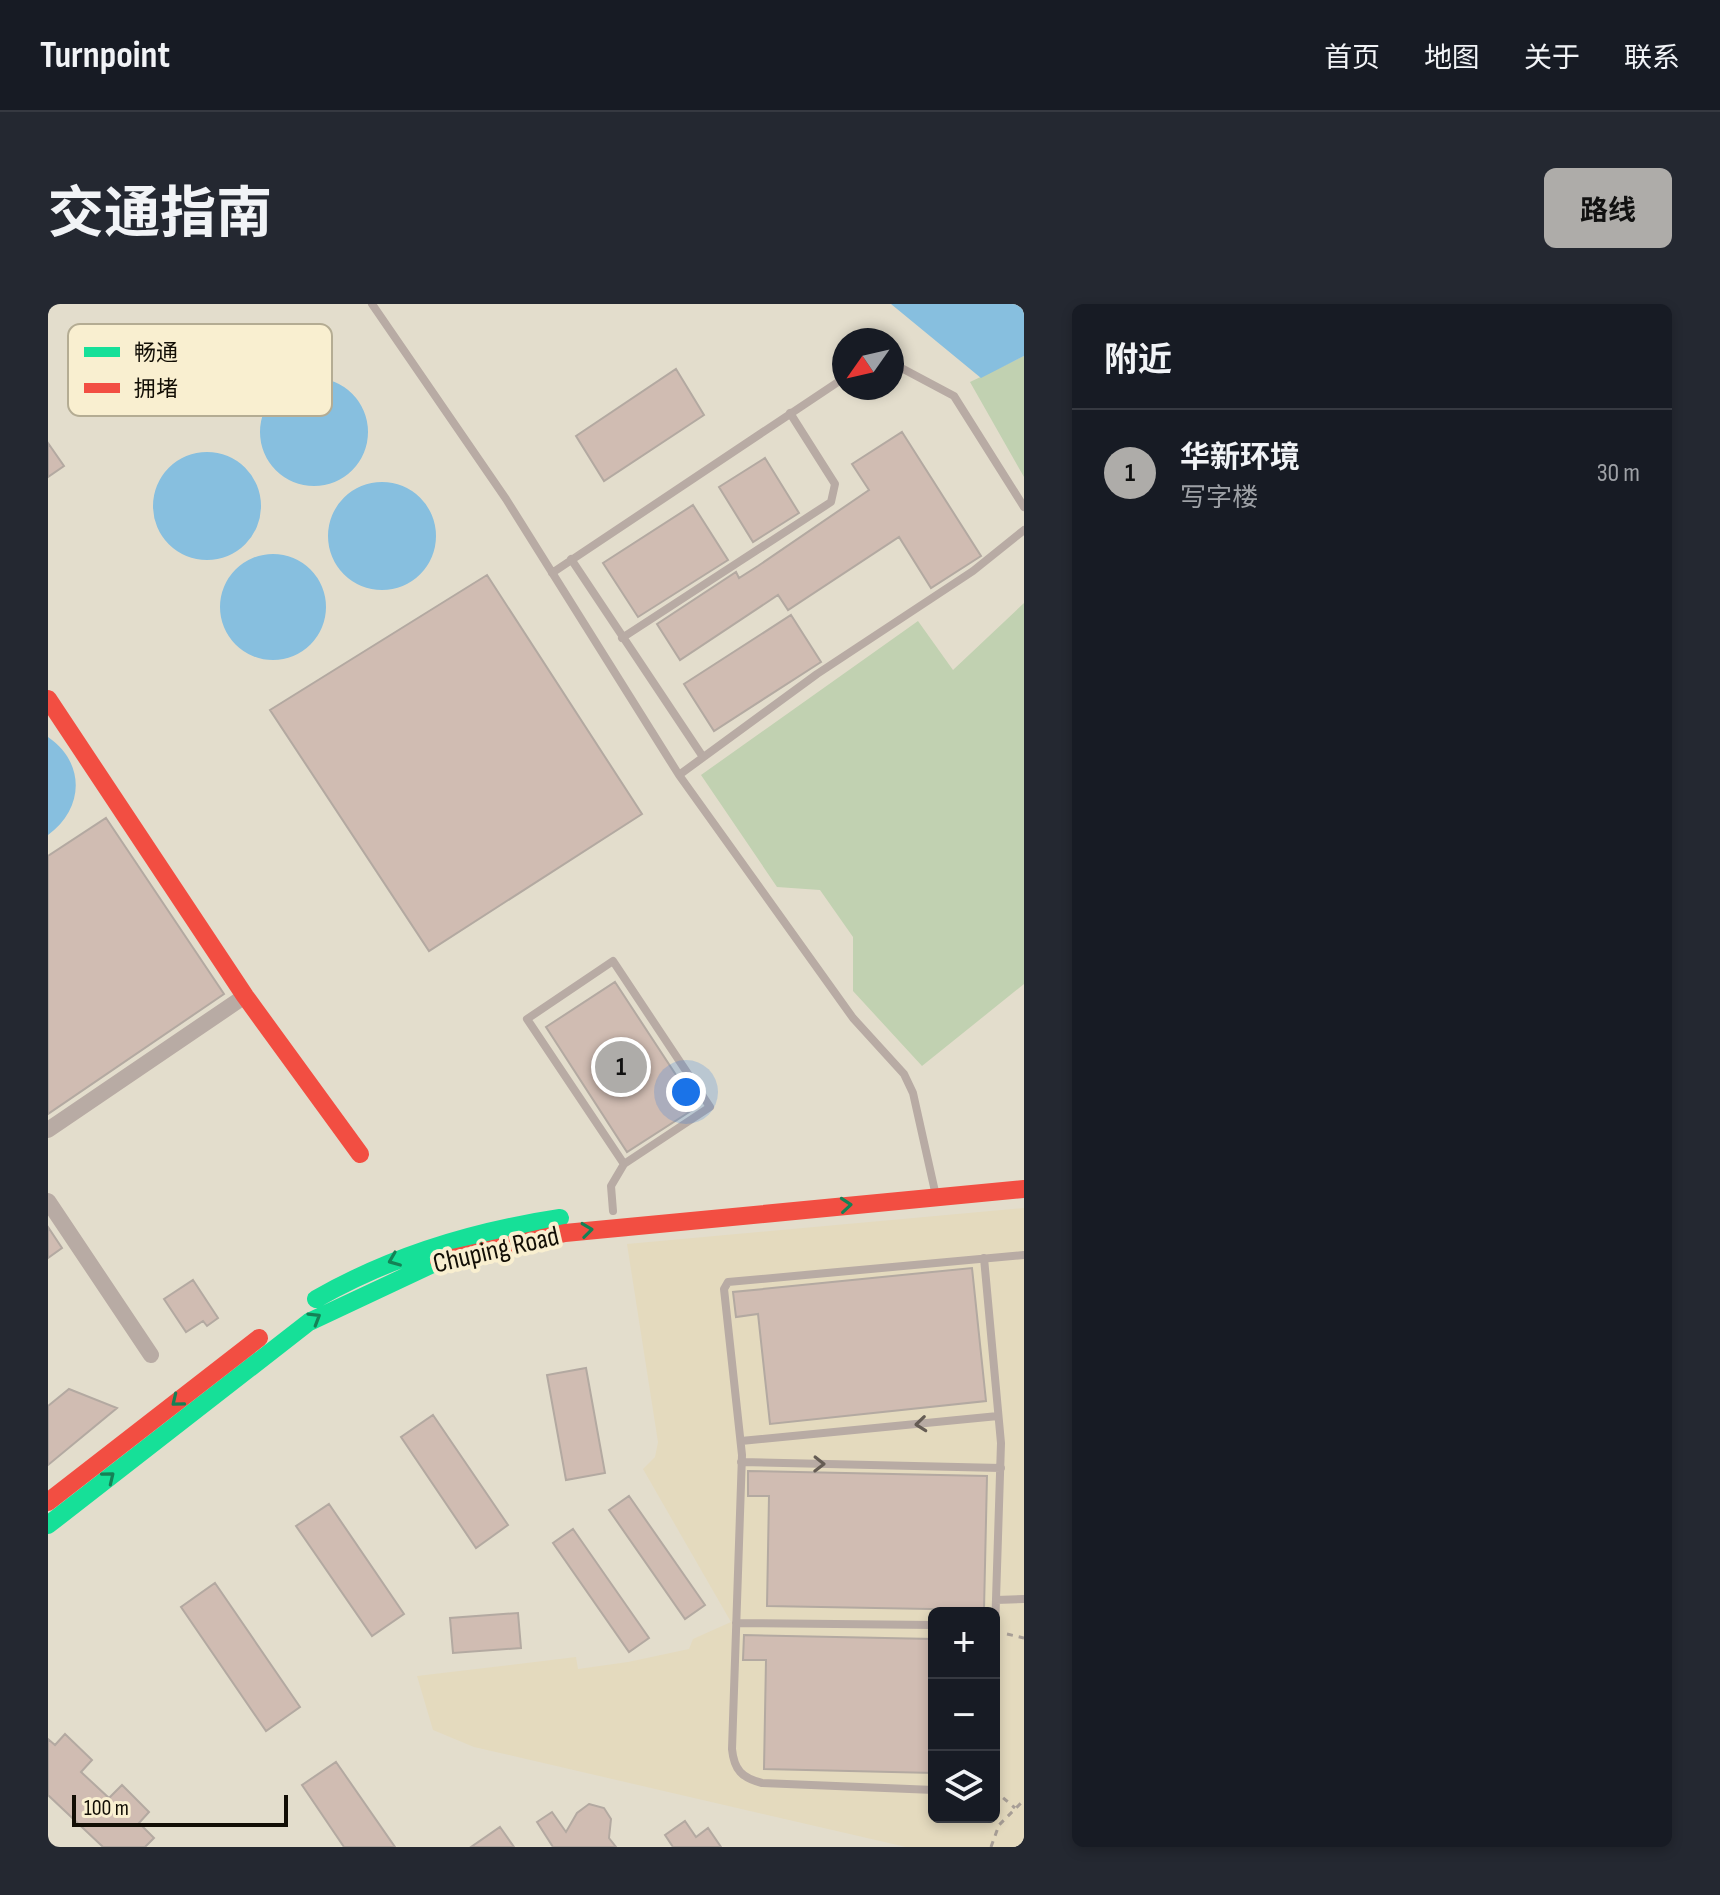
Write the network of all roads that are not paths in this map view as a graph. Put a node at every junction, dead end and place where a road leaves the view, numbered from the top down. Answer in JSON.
{"nodes":[{"id":1,"x":372,"y":304,"type":"edge"},
{"id":2,"x":904,"y":369,"type":"edge"},
{"id":3,"x":832,"y":386,"type":"edge"},
{"id":4,"x":790,"y":413,"type":"junction"},
{"id":5,"x":1024,"y":507,"type":"edge"},
{"id":6,"x":1024,"y":530,"type":"edge"},
{"id":7,"x":571,"y":559,"type":"junction"},
{"id":8,"x":552,"y":573,"type":"junction"},
{"id":9,"x":622,"y":638,"type":"junction"},
{"id":10,"x":48,"y":699,"type":"edge"},
{"id":11,"x":703,"y":757,"type":"junction"},
{"id":12,"x":679,"y":775,"type":"junction"},
{"id":13,"x":245,"y":996,"type":"junction"},
{"id":14,"x":48,"y":1130,"type":"edge"},
{"id":15,"x":360,"y":1154,"type":"dead end"},
{"id":16,"x":624,"y":1164,"type":"junction"},
{"id":17,"x":1024,"y":1175,"type":"edge"},
{"id":18,"x":935,"y":1189,"type":"junction"},
{"id":19,"x":1024,"y":1189,"type":"edge"},
{"id":20,"x":48,"y":1201,"type":"edge"},
{"id":21,"x":613,"y":1211,"type":"junction"},
{"id":22,"x":1024,"y":1255,"type":"edge"},
{"id":23,"x":984,"y":1258,"type":"junction"},
{"id":24,"x":151,"y":1355,"type":"dead end"},
{"id":25,"x":998,"y":1416,"type":"junction"},
{"id":26,"x":741,"y":1441,"type":"junction"},
{"id":27,"x":741,"y":1462,"type":"junction"},
{"id":28,"x":1001,"y":1468,"type":"junction"},
{"id":29,"x":48,"y":1502,"type":"edge"},
{"id":30,"x":48,"y":1525,"type":"edge"},
{"id":31,"x":1024,"y":1599,"type":"edge"},
{"id":32,"x":996,"y":1600,"type":"junction"},
{"id":33,"x":996,"y":1607,"type":"edge"},
{"id":34,"x":736,"y":1623,"type":"junction"},
{"id":35,"x":928,"y":1625,"type":"edge"},
{"id":36,"x":928,"y":1790,"type":"edge"}],
"edges":[{"from":1,"to":8,"type":"lane"},
{"from":2,"to":5,"type":"lane"},
{"from":3,"to":4,"type":"lane"},
{"from":4,"to":7,"type":"lane"},
{"from":4,"to":9,"type":"lane"},
{"from":6,"to":11,"type":"lane"},
{"from":7,"to":8,"type":"lane"},
{"from":7,"to":9,"type":"lane"},
{"from":8,"to":12,"type":"lane"},
{"from":9,"to":11,"type":"lane"},
{"from":10,"to":13,"type":"main road"},
{"from":11,"to":12,"type":"lane"},
{"from":12,"to":18,"type":"lane"},
{"from":13,"to":14,"type":"street"},
{"from":13,"to":15,"type":"main road"},
{"from":16,"to":16,"type":"lane"},
{"from":16,"to":21,"type":"lane"},
{"from":17,"to":18,"type":"main road","name":"Chuping Road"},
{"from":18,"to":19,"type":"main road","name":"Chuping Road"},
{"from":18,"to":21,"type":"main road","name":"Chuping Road"},
{"from":30,"to":18,"type":"main road","name":"Chuping Road","one_way":true},
{"from":20,"to":24,"type":"street"},
{"from":21,"to":29,"type":"main road","name":"Chuping Road","one_way":true},
{"from":22,"to":23,"type":"lane"},
{"from":23,"to":25,"type":"lane"},
{"from":23,"to":26,"type":"lane"},
{"from":25,"to":26,"type":"lane","one_way":true},
{"from":25,"to":28,"type":"lane"},
{"from":26,"to":27,"type":"lane"},
{"from":27,"to":28,"type":"lane","one_way":true},
{"from":27,"to":34,"type":"lane"},
{"from":28,"to":32,"type":"lane"},
{"from":31,"to":32,"type":"lane"},
{"from":32,"to":33,"type":"lane"},
{"from":34,"to":35,"type":"lane"},
{"from":34,"to":36,"type":"lane"}]}
